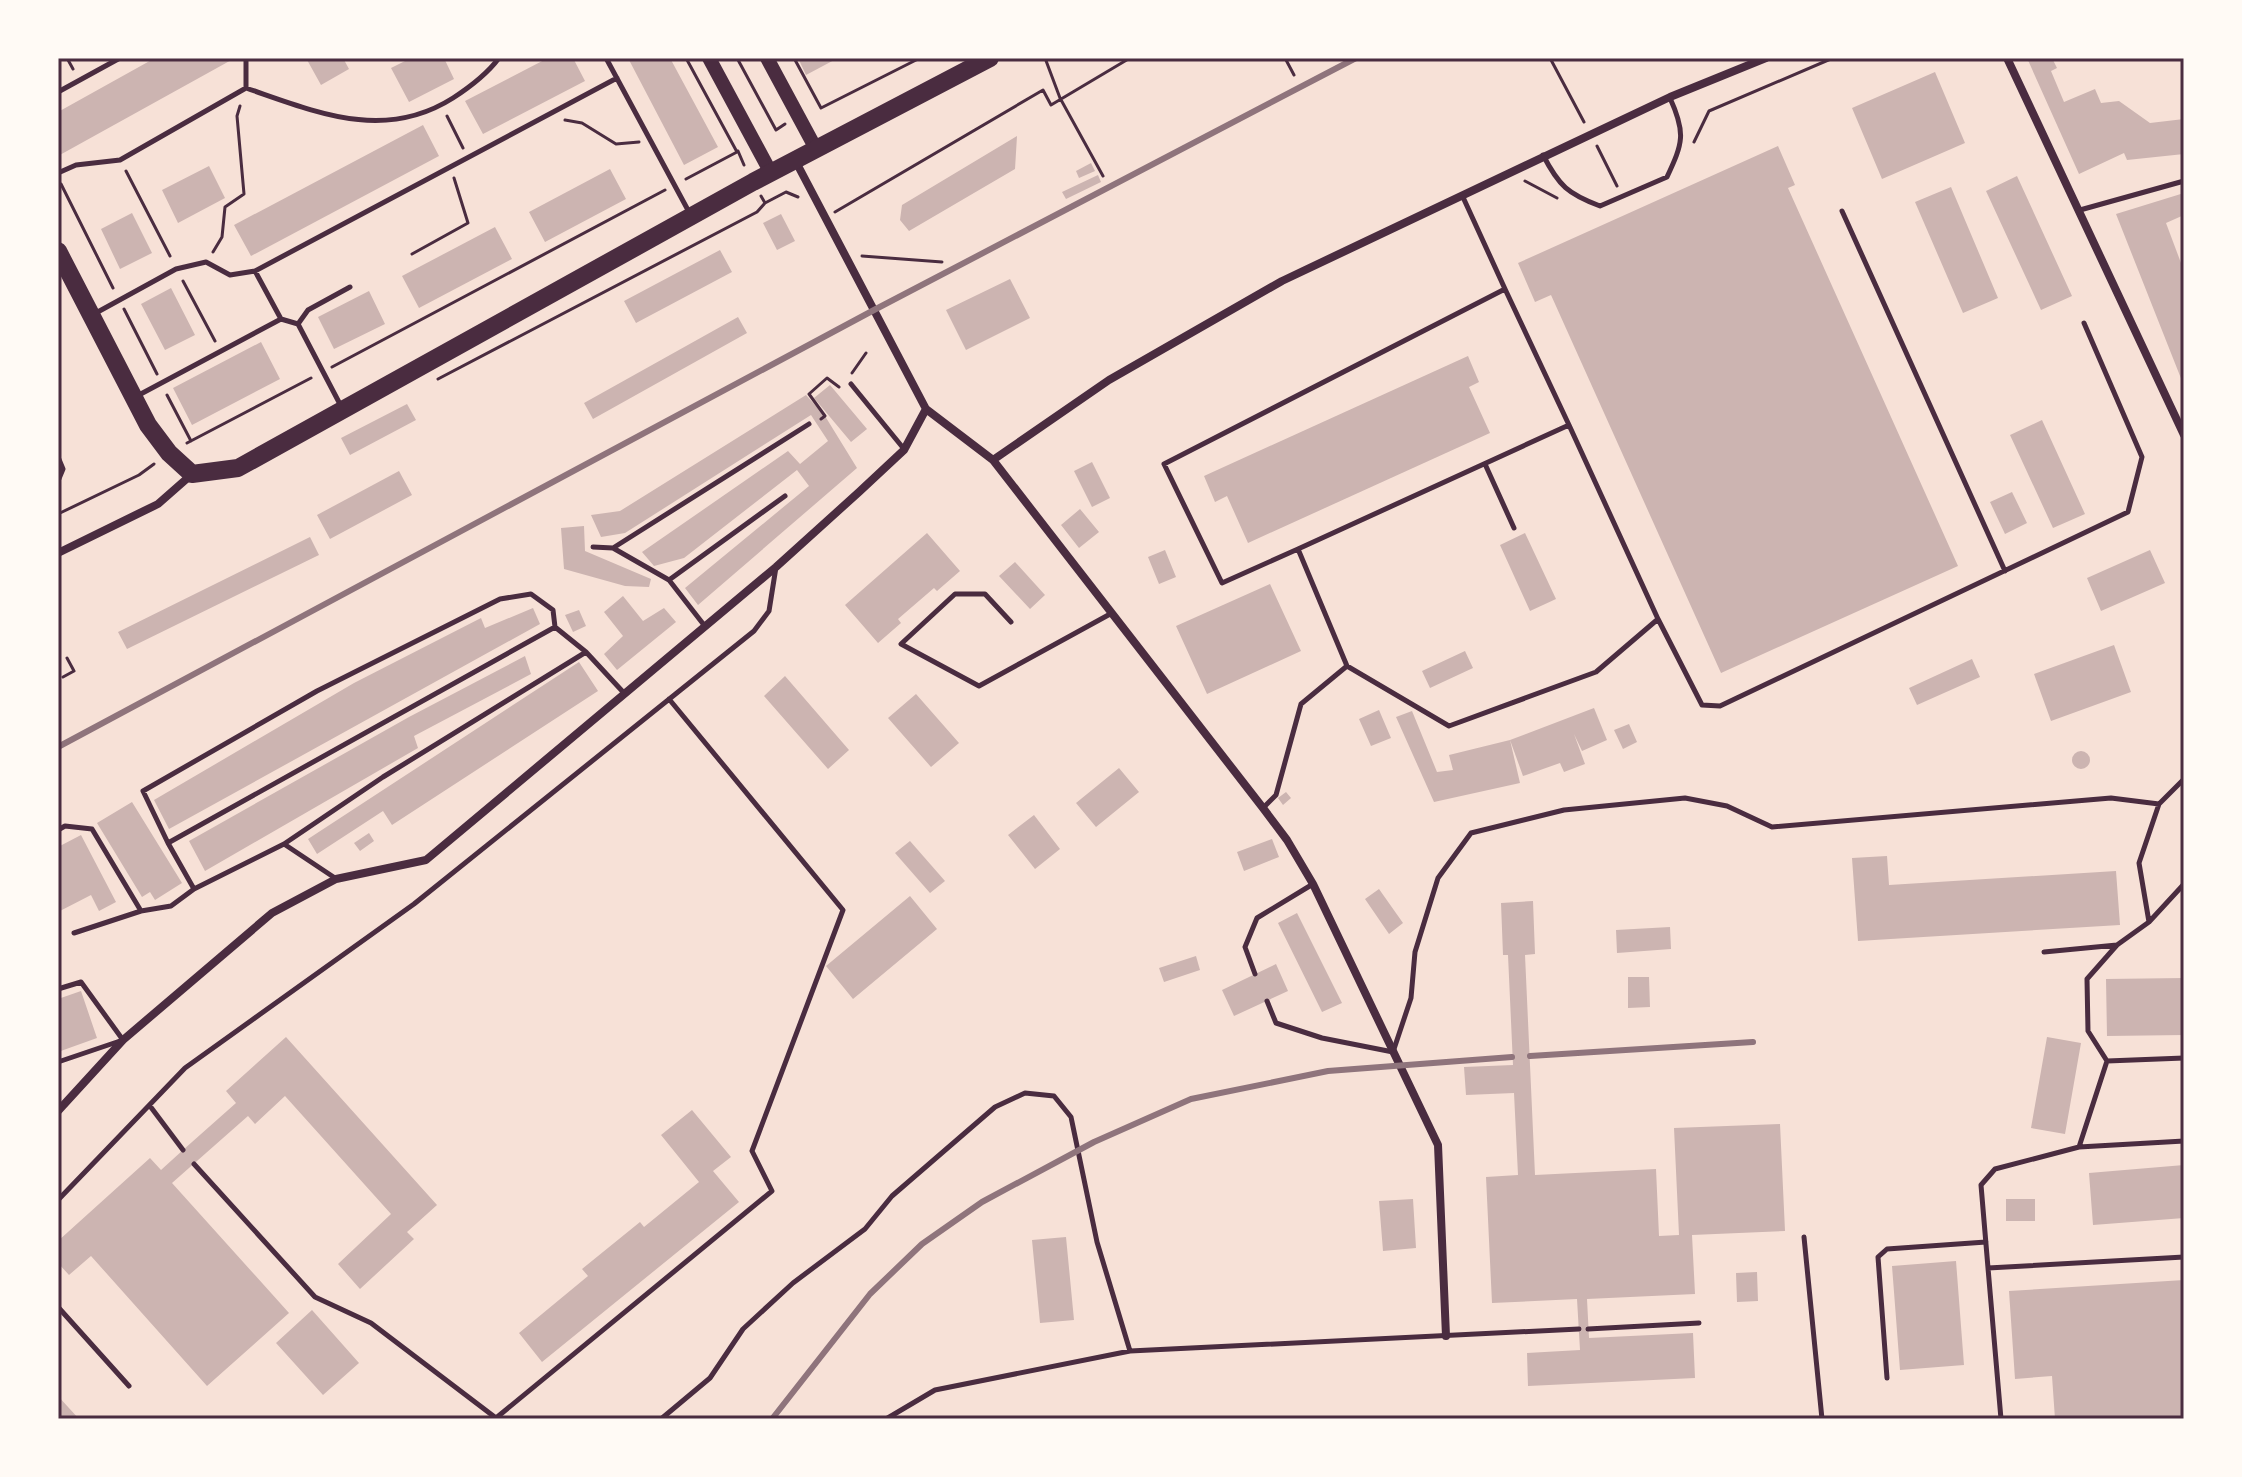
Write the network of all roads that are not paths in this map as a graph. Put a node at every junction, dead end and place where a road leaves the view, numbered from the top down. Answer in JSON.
{"nodes":[{"id":1,"x":120,"y":58,"type":"edge"},
{"id":2,"x":246,"y":58,"type":"edge"},
{"id":3,"x":499,"y":58,"type":"edge"},
{"id":4,"x":606,"y":58,"type":"edge"},
{"id":5,"x":709,"y":58,"type":"edge"},
{"id":6,"x":767,"y":58,"type":"edge"},
{"id":7,"x":990,"y":58,"type":"edge"},
{"id":8,"x":1766,"y":58,"type":"edge"},
{"id":9,"x":2007,"y":58,"type":"edge"},
{"id":10,"x":617,"y":78,"type":"junction"},
{"id":11,"x":246,"y":88,"type":"junction"},
{"id":12,"x":58,"y":92,"type":"edge"},
{"id":13,"x":1670,"y":97,"type":"junction"},
{"id":14,"x":816,"y":149,"type":"junction"},
{"id":15,"x":1543,"y":155,"type":"junction"},
{"id":16,"x":795,"y":160,"type":"junction"},
{"id":17,"x":58,"y":173,"type":"edge"},
{"id":18,"x":771,"y":173,"type":"junction"},
{"id":19,"x":2184,"y":181,"type":"edge"},
{"id":20,"x":1461,"y":194,"type":"junction"},
{"id":21,"x":2080,"y":210,"type":"junction"},
{"id":22,"x":1842,"y":211,"type":"dead end"},
{"id":23,"x":691,"y":217,"type":"junction"},
{"id":24,"x":59,"y":253,"type":"edge"},
{"id":25,"x":255,"y":271,"type":"junction"},
{"id":26,"x":350,"y":287,"type":"dead end"},
{"id":27,"x":1505,"y":289,"type":"junction"},
{"id":28,"x":91,"y":315,"type":"junction"},
{"id":29,"x":281,"y":319,"type":"junction"},
{"id":30,"x":2084,"y":323,"type":"dead end"},
{"id":31,"x":298,"y":324,"type":"junction"},
{"id":32,"x":851,"y":384,"type":"dead end"},
{"id":33,"x":134,"y":397,"type":"junction"},
{"id":34,"x":926,"y":409,"type":"junction"},
{"id":35,"x":343,"y":410,"type":"junction"},
{"id":36,"x":812,"y":424,"type":"road end"},
{"id":37,"x":1569,"y":425,"type":"junction"},
{"id":38,"x":2184,"y":435,"type":"edge"},
{"id":39,"x":904,"y":450,"type":"junction"},
{"id":40,"x":58,"y":457,"type":"edge"},
{"id":41,"x":993,"y":460,"type":"junction"},
{"id":42,"x":1485,"y":464,"type":"junction"},
{"id":43,"x":192,"y":474,"type":"junction"},
{"id":44,"x":58,"y":481,"type":"edge"},
{"id":45,"x":785,"y":496,"type":"dead end"},
{"id":46,"x":1514,"y":528,"type":"dead end"},
{"id":47,"x":593,"y":547,"type":"dead end"},
{"id":48,"x":613,"y":548,"type":"junction"},
{"id":49,"x":1298,"y":549,"type":"junction"},
{"id":50,"x":58,"y":553,"type":"edge"},
{"id":51,"x":776,"y":567,"type":"junction"},
{"id":52,"x":2005,"y":571,"type":"junction"},
{"id":53,"x":669,"y":580,"type":"junction"},
{"id":54,"x":1112,"y":613,"type":"junction"},
{"id":55,"x":1658,"y":619,"type":"junction"},
{"id":56,"x":1011,"y":622,"type":"dead end"},
{"id":57,"x":704,"y":625,"type":"junction"},
{"id":58,"x":555,"y":627,"type":"junction"},
{"id":59,"x":586,"y":652,"type":"junction"},
{"id":60,"x":1347,"y":666,"type":"junction"},
{"id":61,"x":624,"y":693,"type":"junction"},
{"id":62,"x":669,"y":699,"type":"junction"},
{"id":63,"x":2184,"y":779,"type":"edge"},
{"id":64,"x":2159,"y":804,"type":"junction"},
{"id":65,"x":1263,"y":808,"type":"junction"},
{"id":66,"x":58,"y":830,"type":"edge"},
{"id":67,"x":168,"y":843,"type":"junction"},
{"id":68,"x":284,"y":844,"type":"junction"},
{"id":69,"x":336,"y":879,"type":"junction"},
{"id":70,"x":1313,"y":884,"type":"junction"},
{"id":71,"x":2184,"y":884,"type":"edge"},
{"id":72,"x":194,"y":889,"type":"junction"},
{"id":73,"x":141,"y":911,"type":"junction"},
{"id":74,"x":2149,"y":922,"type":"junction"},
{"id":75,"x":74,"y":933,"type":"dead end"},
{"id":76,"x":2117,"y":945,"type":"junction"},
{"id":77,"x":2044,"y":952,"type":"dead end"},
{"id":78,"x":1255,"y":974,"type":"dead end"},
{"id":79,"x":58,"y":989,"type":"edge"},
{"id":80,"x":1267,"y":1001,"type":"dead end"},
{"id":81,"x":123,"y":1040,"type":"junction"},
{"id":82,"x":1393,"y":1052,"type":"junction"},
{"id":83,"x":2184,"y":1058,"type":"edge"},
{"id":84,"x":2107,"y":1061,"type":"junction"},
{"id":85,"x":58,"y":1062,"type":"edge"},
{"id":86,"x":150,"y":1106,"type":"junction"},
{"id":87,"x":58,"y":1111,"type":"edge"},
{"id":88,"x":2184,"y":1141,"type":"edge"},
{"id":89,"x":2079,"y":1147,"type":"junction"},
{"id":90,"x":183,"y":1150,"type":"dead end"},
{"id":91,"x":194,"y":1164,"type":"dead end"},
{"id":92,"x":58,"y":1200,"type":"edge"},
{"id":93,"x":1804,"y":1237,"type":"dead end"},
{"id":94,"x":1986,"y":1242,"type":"junction"},
{"id":95,"x":2184,"y":1257,"type":"edge"},
{"id":96,"x":1988,"y":1268,"type":"junction"},
{"id":97,"x":58,"y":1307,"type":"edge"},
{"id":98,"x":1699,"y":1323,"type":"dead end"},
{"id":99,"x":1579,"y":1329,"type":"dead end"},
{"id":100,"x":1588,"y":1329,"type":"dead end"},
{"id":101,"x":1446,"y":1336,"type":"junction"},
{"id":102,"x":1130,"y":1351,"type":"junction"},
{"id":103,"x":1887,"y":1378,"type":"dead end"},
{"id":104,"x":129,"y":1386,"type":"dead end"},
{"id":105,"x":661,"y":1419,"type":"edge"},
{"id":106,"x":886,"y":1419,"type":"edge"},
{"id":107,"x":1822,"y":1419,"type":"edge"},
{"id":108,"x":2001,"y":1419,"type":"edge"}],
"edges":[{"from":1,"to":12,"type":"lane"},
{"from":2,"to":11,"type":"lane"},
{"from":3,"to":11,"type":"lane"},
{"from":4,"to":10,"type":"lane"},
{"from":5,"to":18,"type":"street"},
{"from":6,"to":14,"type":"street"},
{"from":7,"to":14,"type":"main road"},
{"from":8,"to":13,"type":"street"},
{"from":9,"to":21,"type":"street"},
{"from":10,"to":23,"type":"lane"},
{"from":10,"to":25,"type":"lane"},
{"from":11,"to":17,"type":"lane"},
{"from":13,"to":15,"type":"street"},
{"from":13,"to":15,"type":"lane"},
{"from":14,"to":16,"type":"main road"},
{"from":15,"to":20,"type":"street"},
{"from":16,"to":18,"type":"main road"},
{"from":16,"to":34,"type":"street"},
{"from":18,"to":23,"type":"main road"},
{"from":19,"to":21,"type":"lane"},
{"from":20,"to":27,"type":"lane"},
{"from":20,"to":41,"type":"street"},
{"from":21,"to":38,"type":"street"},
{"from":22,"to":52,"type":"lane"},
{"from":23,"to":35,"type":"main road"},
{"from":24,"to":28,"type":"main road"},
{"from":25,"to":28,"type":"lane"},
{"from":25,"to":29,"type":"lane"},
{"from":26,"to":31,"type":"lane"},
{"from":27,"to":37,"type":"lane"},
{"from":27,"to":49,"type":"lane"},
{"from":28,"to":33,"type":"main road"},
{"from":29,"to":31,"type":"lane"},
{"from":29,"to":33,"type":"lane"},
{"from":30,"to":52,"type":"lane"},
{"from":31,"to":35,"type":"lane"},
{"from":32,"to":39,"type":"lane"},
{"from":33,"to":43,"type":"main road"},
{"from":34,"to":39,"type":"street"},
{"from":34,"to":41,"type":"street"},
{"from":35,"to":43,"type":"main road"},
{"from":36,"to":48,"type":"lane"},
{"from":37,"to":42,"type":"lane"},
{"from":37,"to":55,"type":"lane"},
{"from":39,"to":51,"type":"street"},
{"from":40,"to":44,"type":"lane"},
{"from":41,"to":54,"type":"street"},
{"from":42,"to":46,"type":"lane"},
{"from":42,"to":49,"type":"lane"},
{"from":43,"to":50,"type":"street"},
{"from":45,"to":53,"type":"lane"},
{"from":47,"to":48,"type":"lane"},
{"from":48,"to":53,"type":"lane"},
{"from":49,"to":60,"type":"lane"},
{"from":51,"to":57,"type":"street"},
{"from":51,"to":62,"type":"lane"},
{"from":52,"to":55,"type":"lane"},
{"from":53,"to":57,"type":"lane"},
{"from":54,"to":56,"type":"lane"},
{"from":54,"to":65,"type":"street"},
{"from":55,"to":60,"type":"lane"},
{"from":57,"to":61,"type":"street"},
{"from":58,"to":59,"type":"lane"},
{"from":58,"to":67,"type":"lane"},
{"from":58,"to":67,"type":"lane"},
{"from":59,"to":61,"type":"lane"},
{"from":59,"to":68,"type":"lane"},
{"from":60,"to":65,"type":"lane"},
{"from":61,"to":69,"type":"street"},
{"from":62,"to":86,"type":"lane"},
{"from":62,"to":91,"type":"lane"},
{"from":63,"to":64,"type":"lane"},
{"from":64,"to":74,"type":"lane"},
{"from":64,"to":82,"type":"lane"},
{"from":65,"to":70,"type":"street"},
{"from":66,"to":73,"type":"lane"},
{"from":67,"to":72,"type":"lane"},
{"from":68,"to":69,"type":"lane"},
{"from":68,"to":72,"type":"lane"},
{"from":69,"to":81,"type":"street"},
{"from":70,"to":78,"type":"lane"},
{"from":70,"to":82,"type":"street"},
{"from":71,"to":74,"type":"lane"},
{"from":72,"to":73,"type":"lane"},
{"from":73,"to":75,"type":"lane"},
{"from":74,"to":76,"type":"lane"},
{"from":76,"to":77,"type":"lane"},
{"from":76,"to":84,"type":"lane"},
{"from":79,"to":81,"type":"lane"},
{"from":80,"to":82,"type":"lane"},
{"from":81,"to":85,"type":"lane"},
{"from":81,"to":87,"type":"street"},
{"from":82,"to":101,"type":"street"},
{"from":83,"to":84,"type":"lane"},
{"from":84,"to":89,"type":"lane"},
{"from":86,"to":90,"type":"lane"},
{"from":86,"to":92,"type":"lane"},
{"from":88,"to":89,"type":"lane"},
{"from":89,"to":94,"type":"lane"},
{"from":93,"to":107,"type":"lane"},
{"from":94,"to":96,"type":"lane"},
{"from":94,"to":103,"type":"lane"},
{"from":95,"to":96,"type":"lane"},
{"from":96,"to":108,"type":"lane"},
{"from":97,"to":104,"type":"lane"},
{"from":98,"to":100,"type":"lane"},
{"from":99,"to":101,"type":"lane"},
{"from":101,"to":102,"type":"lane"},
{"from":102,"to":105,"type":"lane"},
{"from":102,"to":106,"type":"lane"}]}
